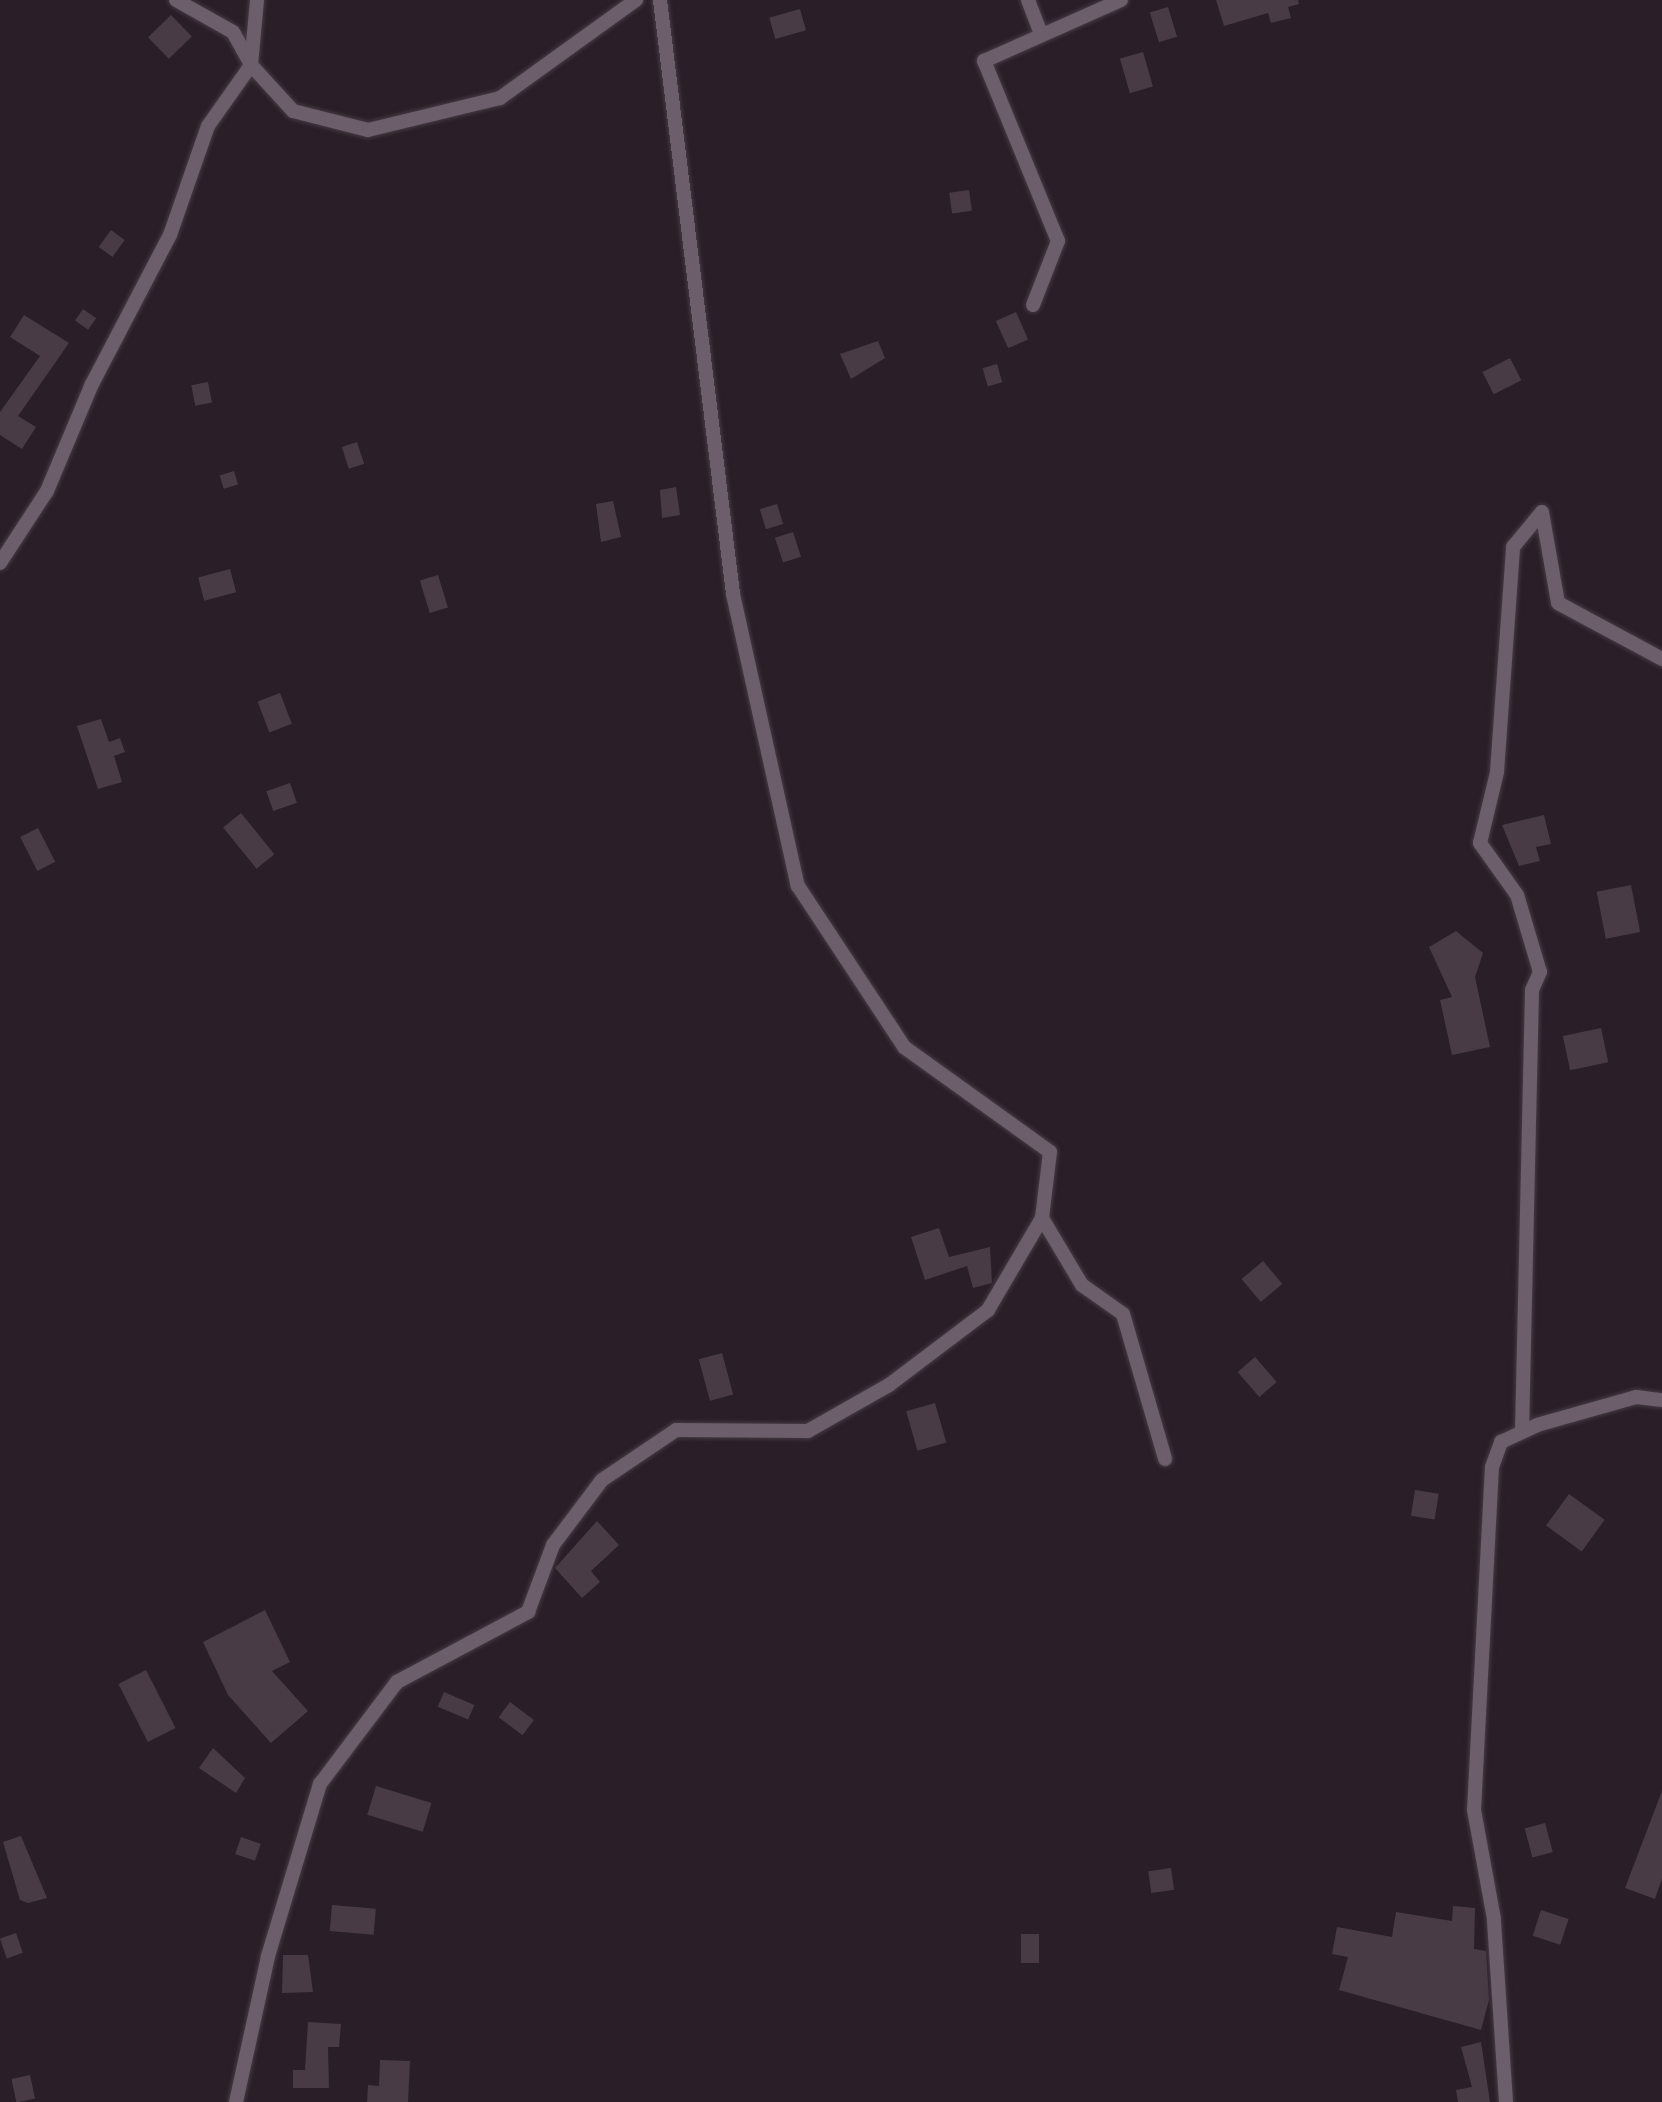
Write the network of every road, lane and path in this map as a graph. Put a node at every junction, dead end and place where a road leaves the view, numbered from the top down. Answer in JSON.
{"nodes":[{"id":1,"x":176,"y":0,"type":"edge"},
{"id":2,"x":257,"y":0,"type":"edge"},
{"id":3,"x":636,"y":0,"type":"edge"},
{"id":4,"x":660,"y":0,"type":"edge"},
{"id":5,"x":1028,"y":0,"type":"edge"},
{"id":6,"x":1121,"y":0,"type":"edge"},
{"id":7,"x":1040,"y":32,"type":"junction"},
{"id":8,"x":251,"y":65,"type":"junction"},
{"id":9,"x":1033,"y":305,"type":"dead end"},
{"id":10,"x":0,"y":563,"type":"edge"},
{"id":11,"x":1662,"y":659,"type":"edge"},
{"id":12,"x":1042,"y":1218,"type":"junction"},
{"id":13,"x":1662,"y":1400,"type":"edge"},
{"id":14,"x":1522,"y":1432,"type":"junction"},
{"id":15,"x":1165,"y":1459,"type":"dead end"},
{"id":16,"x":236,"y":2102,"type":"edge"},
{"id":17,"x":1506,"y":2102,"type":"edge"}],
"edges":[{"from":1,"to":8,"type":"street"},
{"from":2,"to":8,"type":"street"},
{"from":3,"to":8,"type":"street"},
{"from":4,"to":12,"type":"street"},
{"from":5,"to":7,"type":"street"},
{"from":6,"to":7,"type":"street"},
{"from":7,"to":9,"type":"street"},
{"from":8,"to":10,"type":"street"},
{"from":11,"to":14,"type":"street"},
{"from":12,"to":15,"type":"street"},
{"from":12,"to":16,"type":"street"},
{"from":13,"to":14,"type":"street"},
{"from":14,"to":17,"type":"street"}]}
